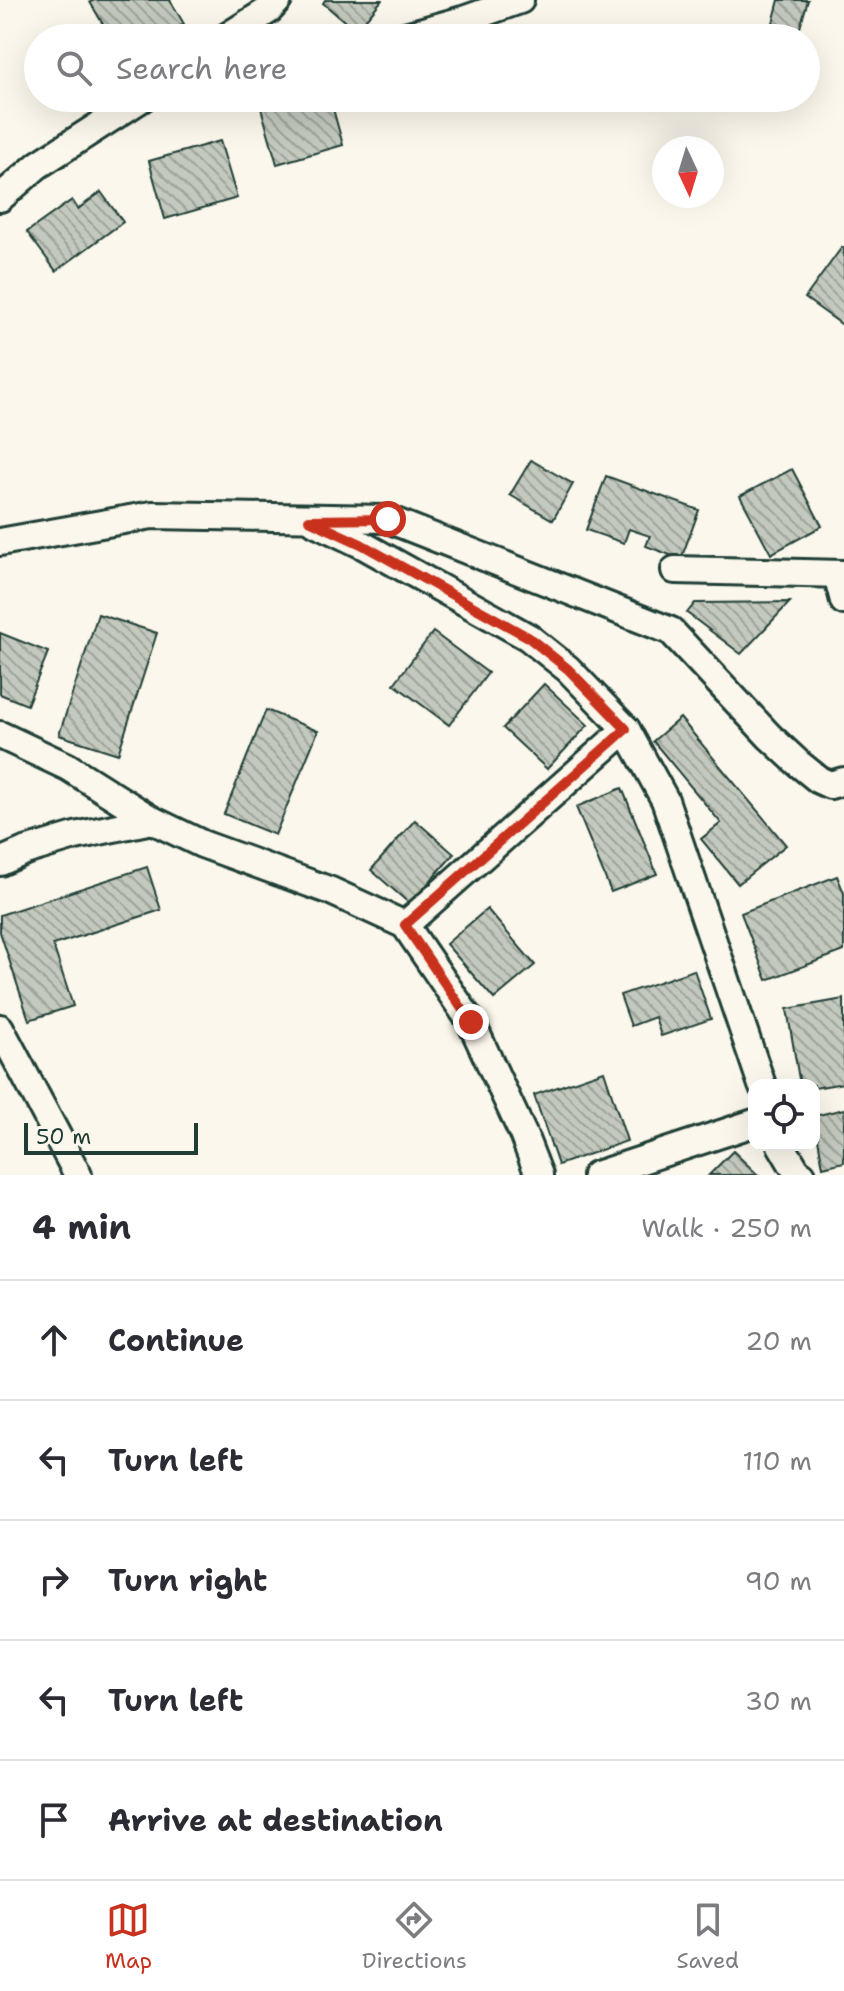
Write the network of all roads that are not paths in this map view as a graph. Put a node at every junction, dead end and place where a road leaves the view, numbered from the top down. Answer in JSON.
{"nodes":[{"id":1,"x":278,"y":0,"type":"edge"},
{"id":2,"x":520,"y":0,"type":"edge"},
{"id":3,"x":247,"y":24,"type":"edge"},
{"id":4,"x":449,"y":24,"type":"edge"},
{"id":5,"x":124,"y":112,"type":"edge"},
{"id":6,"x":0,"y":198,"type":"edge"},
{"id":7,"x":309,"y":520,"type":"junction"},
{"id":8,"x":0,"y":542,"type":"edge"},
{"id":9,"x":675,"y":570,"type":"dead end"},
{"id":10,"x":840,"y":574,"type":"edge"},
{"id":11,"x":844,"y":601,"type":"edge"},
{"id":12,"x":626,"y":729,"type":"junction"},
{"id":13,"x":0,"y":735,"type":"edge"},
{"id":14,"x":844,"y":781,"type":"edge"},
{"id":15,"x":152,"y":820,"type":"junction"},
{"id":16,"x":0,"y":862,"type":"edge"},
{"id":17,"x":405,"y":925,"type":"junction"},
{"id":18,"x":0,"y":1028,"type":"edge"},
{"id":19,"x":760,"y":1079,"type":"edge"},
{"id":20,"x":748,"y":1125,"type":"edge"},
{"id":21,"x":785,"y":1151,"type":"edge"},
{"id":22,"x":78,"y":1175,"type":"edge"},
{"id":23,"x":539,"y":1175,"type":"edge"},
{"id":24,"x":596,"y":1175,"type":"edge"},
{"id":25,"x":802,"y":1175,"type":"edge"}],
"edges":[{"from":1,"to":3,"type":"street"},
{"from":2,"to":4,"type":"street"},
{"from":5,"to":6,"type":"street"},
{"from":7,"to":8,"type":"street"},
{"from":7,"to":12,"type":"street"},
{"from":7,"to":14,"type":"street"},
{"from":9,"to":10,"type":"street"},
{"from":10,"to":11,"type":"street"},
{"from":12,"to":17,"type":"street"},
{"from":12,"to":19,"type":"street"},
{"from":13,"to":15,"type":"street"},
{"from":15,"to":16,"type":"street"},
{"from":15,"to":17,"type":"street"},
{"from":17,"to":23,"type":"street"},
{"from":18,"to":22,"type":"street"},
{"from":20,"to":24,"type":"street"},
{"from":21,"to":25,"type":"street"}]}
